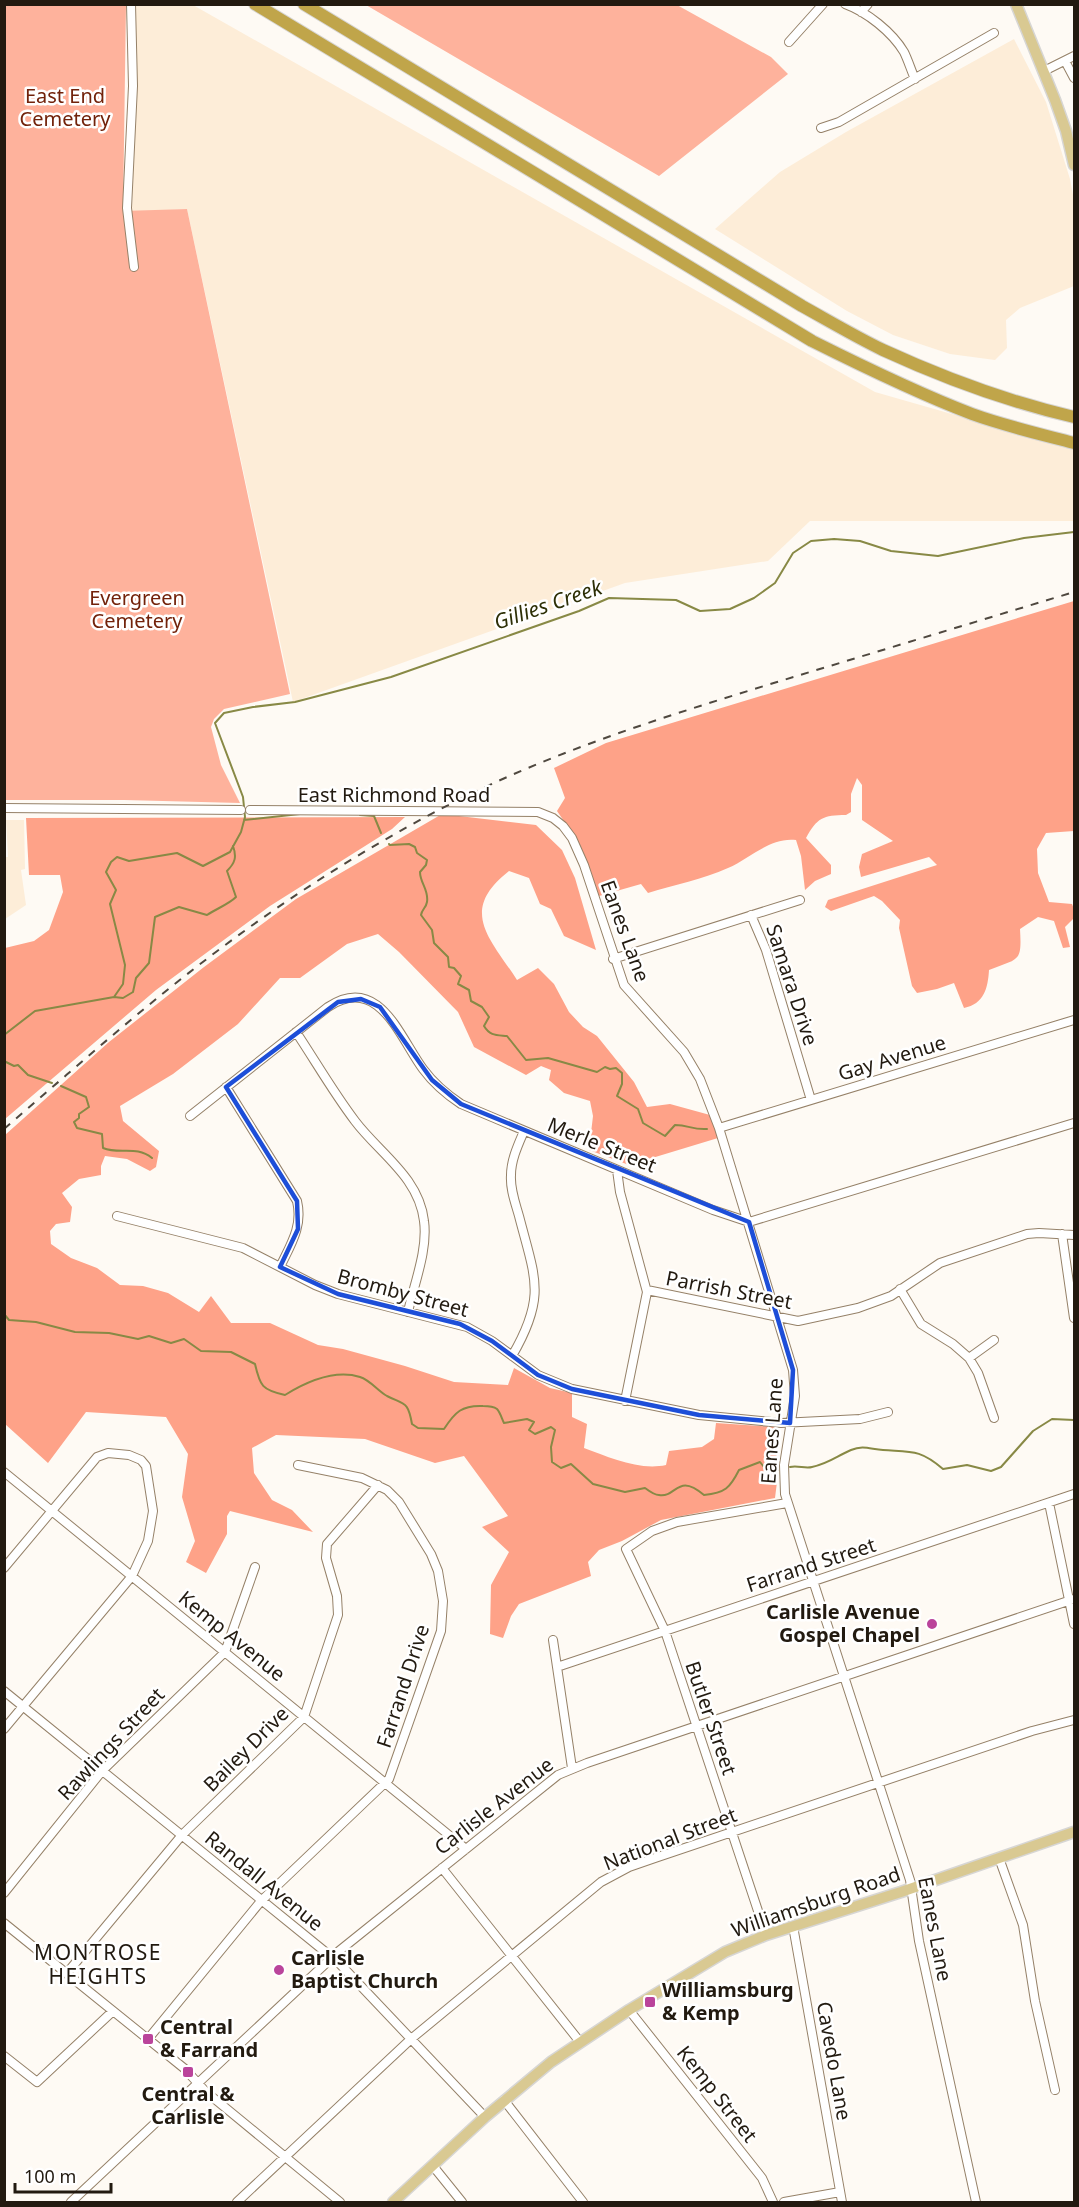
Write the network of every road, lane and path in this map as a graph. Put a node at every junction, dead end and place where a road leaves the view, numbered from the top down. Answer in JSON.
{"nodes":[{"id":1,"x":131,"y":4,"type":"edge"},
{"id":2,"x":255,"y":4,"type":"edge"},
{"id":3,"x":304,"y":4,"type":"edge"},
{"id":4,"x":823,"y":4,"type":"edge"},
{"id":5,"x":845,"y":4,"type":"edge"},
{"id":6,"x":868,"y":4,"type":"edge"},
{"id":7,"x":1016,"y":4,"type":"edge"},
{"id":8,"x":861,"y":12,"type":"junction"},
{"id":9,"x":994,"y":33,"type":"dead end"},
{"id":10,"x":789,"y":42,"type":"dead end"},
{"id":11,"x":1074,"y":56,"type":"edge"},
{"id":12,"x":1065,"y":61,"type":"junction"},
{"id":13,"x":1044,"y":71,"type":"junction"},
{"id":14,"x":1074,"y":78,"type":"edge"},
{"id":15,"x":915,"y":79,"type":"junction"},
{"id":16,"x":821,"y":128,"type":"dead end"},
{"id":17,"x":1074,"y":165,"type":"edge"},
{"id":18,"x":134,"y":267,"type":"dead end"},
{"id":19,"x":1074,"y":417,"type":"edge"},
{"id":20,"x":1074,"y":443,"type":"edge"},
{"id":21,"x":4,"y":808,"type":"edge"},
{"id":22,"x":538,"y":812,"type":"joint"},
{"id":23,"x":800,"y":900,"type":"dead end"},
{"id":24,"x":751,"y":915,"type":"junction"},
{"id":25,"x":614,"y":959,"type":"junction"},
{"id":26,"x":1074,"y":1020,"type":"edge"},
{"id":27,"x":296,"y":1032,"type":"junction"},
{"id":28,"x":226,"y":1087,"type":"junction"},
{"id":29,"x":811,"y":1100,"type":"junction"},
{"id":30,"x":190,"y":1116,"type":"dead end"},
{"id":31,"x":1074,"y":1123,"type":"edge"},
{"id":32,"x":719,"y":1128,"type":"junction"},
{"id":33,"x":524,"y":1131,"type":"junction"},
{"id":34,"x":617,"y":1170,"type":"junction"},
{"id":35,"x":117,"y":1216,"type":"dead end"},
{"id":36,"x":749,"y":1222,"type":"junction"},
{"id":37,"x":1062,"y":1234,"type":"junction"},
{"id":38,"x":1074,"y":1235,"type":"edge"},
{"id":39,"x":280,"y":1267,"type":"junction"},
{"id":40,"x":900,"y":1289,"type":"junction"},
{"id":41,"x":647,"y":1290,"type":"junction"},
{"id":42,"x":408,"y":1312,"type":"junction"},
{"id":43,"x":1074,"y":1318,"type":"edge"},
{"id":44,"x":779,"y":1319,"type":"junction"},
{"id":45,"x":994,"y":1340,"type":"dead end"},
{"id":46,"x":512,"y":1356,"type":"junction"},
{"id":47,"x":969,"y":1359,"type":"junction"},
{"id":48,"x":625,"y":1401,"type":"junction"},
{"id":49,"x":888,"y":1412,"type":"dead end"},
{"id":50,"x":994,"y":1418,"type":"dead end"},
{"id":51,"x":790,"y":1423,"type":"junction"},
{"id":52,"x":298,"y":1465,"type":"dead end"},
{"id":53,"x":4,"y":1472,"type":"edge"},
{"id":54,"x":378,"y":1485,"type":"junction"},
{"id":55,"x":1074,"y":1494,"type":"edge"},
{"id":56,"x":787,"y":1503,"type":"junction"},
{"id":57,"x":1049,"y":1503,"type":"junction"},
{"id":58,"x":52,"y":1510,"type":"junction"},
{"id":59,"x":255,"y":1567,"type":"dead end"},
{"id":60,"x":4,"y":1568,"type":"edge"},
{"id":61,"x":132,"y":1576,"type":"junction"},
{"id":62,"x":813,"y":1581,"type":"junction"},
{"id":63,"x":1072,"y":1600,"type":"edge"},
{"id":64,"x":1074,"y":1624,"type":"edge"},
{"id":65,"x":665,"y":1631,"type":"junction"},
{"id":66,"x":553,"y":1640,"type":"dead end"},
{"id":67,"x":225,"y":1652,"type":"junction"},
{"id":68,"x":557,"y":1667,"type":"junction"},
{"id":69,"x":844,"y":1678,"type":"junction"},
{"id":70,"x":4,"y":1691,"type":"edge"},
{"id":71,"x":23,"y":1706,"type":"junction"},
{"id":72,"x":304,"y":1717,"type":"junction"},
{"id":73,"x":1074,"y":1720,"type":"edge"},
{"id":74,"x":696,"y":1727,"type":"junction"},
{"id":75,"x":4,"y":1729,"type":"edge"},
{"id":76,"x":572,"y":1768,"type":"junction"},
{"id":77,"x":102,"y":1772,"type":"junction"},
{"id":78,"x":385,"y":1783,"type":"junction"},
{"id":79,"x":879,"y":1783,"type":"junction"},
{"id":80,"x":732,"y":1832,"type":"junction"},
{"id":81,"x":1074,"y":1832,"type":"edge"},
{"id":82,"x":182,"y":1835,"type":"junction"},
{"id":83,"x":466,"y":1849,"type":"junction"},
{"id":84,"x":999,"y":1858,"type":"junction"},
{"id":85,"x":442,"y":1868,"type":"junction"},
{"id":86,"x":912,"y":1888,"type":"junction"},
{"id":87,"x":4,"y":1893,"type":"edge"},
{"id":88,"x":261,"y":1901,"type":"junction"},
{"id":89,"x":4,"y":1923,"type":"edge"},
{"id":90,"x":793,"y":1926,"type":"junction"},
{"id":91,"x":766,"y":1935,"type":"junction"},
{"id":92,"x":512,"y":1955,"type":"junction"},
{"id":93,"x":332,"y":1957,"type":"junction"},
{"id":94,"x":67,"y":1973,"type":"junction"},
{"id":95,"x":629,"y":2010,"type":"junction"},
{"id":96,"x":113,"y":2011,"type":"junction"},
{"id":97,"x":148,"y":2039,"type":"junction"},
{"id":98,"x":411,"y":2039,"type":"junction"},
{"id":99,"x":580,"y":2042,"type":"junction"},
{"id":100,"x":4,"y":2056,"type":"edge"},
{"id":101,"x":198,"y":2083,"type":"junction"},
{"id":102,"x":1055,"y":2090,"type":"dead end"},
{"id":103,"x":504,"y":2100,"type":"junction"},
{"id":104,"x":485,"y":2117,"type":"junction"},
{"id":105,"x":286,"y":2158,"type":"junction"},
{"id":106,"x":433,"y":2166,"type":"junction"},
{"id":107,"x":840,"y":2192,"type":"junction"},
{"id":108,"x":70,"y":2202,"type":"edge"},
{"id":109,"x":237,"y":2202,"type":"edge"},
{"id":110,"x":340,"y":2202,"type":"edge"},
{"id":111,"x":393,"y":2202,"type":"edge"},
{"id":112,"x":462,"y":2202,"type":"edge"},
{"id":113,"x":583,"y":2202,"type":"edge"},
{"id":114,"x":773,"y":2202,"type":"edge"},
{"id":115,"x":784,"y":2202,"type":"edge"},
{"id":116,"x":842,"y":2202,"type":"edge"},
{"id":117,"x":976,"y":2202,"type":"edge"}],
"edges":[{"from":1,"to":18,"type":"street"},
{"from":2,"to":20,"type":"highway"},
{"from":3,"to":19,"type":"highway"},
{"from":4,"to":10,"type":"street"},
{"from":5,"to":8,"type":"street"},
{"from":6,"to":8,"type":"street"},
{"from":7,"to":13,"type":"main road"},
{"from":8,"to":15,"type":"street"},
{"from":9,"to":15,"type":"street"},
{"from":11,"to":12,"type":"street"},
{"from":12,"to":13,"type":"street"},
{"from":12,"to":14,"type":"street"},
{"from":13,"to":17,"type":"main road"},
{"from":15,"to":16,"type":"street"},
{"from":21,"to":22,"type":"street","name":"East Richmond Road"},
{"from":22,"to":25,"type":"street","name":"Eanes Lane"},
{"from":23,"to":24,"type":"street"},
{"from":24,"to":25,"type":"street"},
{"from":24,"to":29,"type":"street","name":"Samara Drive"},
{"from":25,"to":32,"type":"street","name":"Eanes Lane"},
{"from":26,"to":29,"type":"street","name":"Gay Avenue"},
{"from":27,"to":28,"type":"street","name":"Merle Street"},
{"from":27,"to":33,"type":"street","name":"Merle Street"},
{"from":27,"to":42,"type":"street"},
{"from":28,"to":30,"type":"street","name":"Merle Street"},
{"from":28,"to":39,"type":"street"},
{"from":29,"to":32,"type":"street","name":"Gay Avenue"},
{"from":31,"to":36,"type":"street"},
{"from":32,"to":36,"type":"street","name":"Eanes Lane"},
{"from":33,"to":34,"type":"street","name":"Merle Street"},
{"from":33,"to":46,"type":"street"},
{"from":34,"to":36,"type":"street","name":"Merle Street"},
{"from":34,"to":41,"type":"street"},
{"from":35,"to":39,"type":"street","name":"Bromby Street"},
{"from":36,"to":44,"type":"street","name":"Eanes Lane"},
{"from":37,"to":38,"type":"street","name":"Parrish Street"},
{"from":37,"to":40,"type":"street","name":"Parrish Street"},
{"from":37,"to":43,"type":"street"},
{"from":39,"to":42,"type":"street","name":"Bromby Street"},
{"from":40,"to":44,"type":"street","name":"Parrish Street"},
{"from":40,"to":47,"type":"street"},
{"from":41,"to":44,"type":"street","name":"Parrish Street"},
{"from":41,"to":48,"type":"street"},
{"from":42,"to":46,"type":"street","name":"Bromby Street"},
{"from":44,"to":51,"type":"street","name":"Eanes Lane"},
{"from":45,"to":47,"type":"street"},
{"from":46,"to":48,"type":"street","name":"Bromby Street"},
{"from":47,"to":50,"type":"street"},
{"from":48,"to":51,"type":"street","name":"Bromby Street"},
{"from":49,"to":51,"type":"street","name":"Bromby Street"},
{"from":51,"to":56,"type":"street","name":"Eanes Lane"},
{"from":52,"to":54,"type":"street","name":"Farrand Drive"},
{"from":53,"to":58,"type":"street","name":"Kemp Avenue"},
{"from":54,"to":72,"type":"street","name":"Bailey Drive"},
{"from":54,"to":78,"type":"street","name":"Farrand Drive"},
{"from":55,"to":57,"type":"street","name":"Farrand Street"},
{"from":56,"to":62,"type":"street","name":"Eanes Lane"},
{"from":56,"to":65,"type":"street","name":"Butler Street"},
{"from":57,"to":62,"type":"street","name":"Farrand Street"},
{"from":57,"to":63,"type":"street"},
{"from":58,"to":60,"type":"street"},
{"from":58,"to":61,"type":"street","name":"Kemp Avenue"},
{"from":58,"to":61,"type":"street"},
{"from":59,"to":67,"type":"street"},
{"from":61,"to":67,"type":"street","name":"Kemp Avenue"},
{"from":61,"to":71,"type":"street"},
{"from":62,"to":65,"type":"street","name":"Farrand Street"},
{"from":62,"to":69,"type":"street","name":"Eanes Lane"},
{"from":63,"to":64,"type":"street"},
{"from":63,"to":69,"type":"street","name":"Carlisle Avenue"},
{"from":65,"to":68,"type":"street","name":"Farrand Street"},
{"from":65,"to":74,"type":"street","name":"Butler Street"},
{"from":66,"to":68,"type":"street"},
{"from":67,"to":72,"type":"street","name":"Kemp Avenue"},
{"from":67,"to":77,"type":"street","name":"Rawlings Street"},
{"from":68,"to":76,"type":"street"},
{"from":69,"to":74,"type":"street","name":"Carlisle Avenue"},
{"from":69,"to":79,"type":"street","name":"Eanes Lane"},
{"from":70,"to":71,"type":"street","name":"Randall Avenue"},
{"from":71,"to":75,"type":"street"},
{"from":71,"to":77,"type":"street","name":"Randall Avenue"},
{"from":72,"to":78,"type":"street","name":"Kemp Avenue"},
{"from":72,"to":82,"type":"street","name":"Bailey Drive"},
{"from":73,"to":79,"type":"street","name":"National Street"},
{"from":74,"to":76,"type":"street","name":"Carlisle Avenue"},
{"from":74,"to":80,"type":"street","name":"Butler Street"},
{"from":76,"to":83,"type":"street","name":"Carlisle Avenue"},
{"from":77,"to":82,"type":"street","name":"Randall Avenue"},
{"from":77,"to":87,"type":"street","name":"Rawlings Street"},
{"from":78,"to":83,"type":"street","name":"Kemp Avenue"},
{"from":78,"to":88,"type":"street"},
{"from":79,"to":80,"type":"street","name":"National Street"},
{"from":79,"to":86,"type":"street","name":"Eanes Lane"},
{"from":80,"to":91,"type":"street","name":"Butler Street"},
{"from":80,"to":92,"type":"street","name":"National Street"},
{"from":81,"to":84,"type":"main road","name":"Williamsburg Road"},
{"from":82,"to":88,"type":"street","name":"Randall Avenue"},
{"from":82,"to":94,"type":"street","name":"Bailey Drive"},
{"from":83,"to":85,"type":"street","name":"Carlisle Avenue"},
{"from":84,"to":86,"type":"main road","name":"Williamsburg Road"},
{"from":84,"to":102,"type":"street"},
{"from":85,"to":92,"type":"street"},
{"from":85,"to":93,"type":"street","name":"Carlisle Avenue"},
{"from":86,"to":90,"type":"main road","name":"Williamsburg Road"},
{"from":86,"to":117,"type":"street","name":"Eanes Lane"},
{"from":88,"to":93,"type":"street","name":"Randall Avenue"},
{"from":88,"to":97,"type":"street"},
{"from":89,"to":94,"type":"street"},
{"from":90,"to":91,"type":"main road","name":"Williamsburg Road"},
{"from":90,"to":107,"type":"street","name":"Cavedo Lane"},
{"from":91,"to":95,"type":"main road","name":"Williamsburg Road"},
{"from":92,"to":98,"type":"street","name":"National Street"},
{"from":92,"to":99,"type":"street"},
{"from":93,"to":98,"type":"street","name":"Randall Avenue"},
{"from":93,"to":101,"type":"street","name":"Carlisle Avenue"},
{"from":94,"to":96,"type":"street"},
{"from":95,"to":99,"type":"main road","name":"Williamsburg Road"},
{"from":95,"to":114,"type":"street","name":"Kemp Street"},
{"from":96,"to":97,"type":"street"},
{"from":96,"to":100,"type":"street"},
{"from":97,"to":101,"type":"street"},
{"from":98,"to":104,"type":"street","name":"Randall Avenue"},
{"from":98,"to":105,"type":"street","name":"National Street"},
{"from":99,"to":103,"type":"main road","name":"Williamsburg Road"},
{"from":101,"to":105,"type":"street"},
{"from":101,"to":108,"type":"street","name":"Carlisle Avenue"},
{"from":103,"to":104,"type":"main road","name":"Williamsburg Road"},
{"from":103,"to":113,"type":"street"},
{"from":104,"to":106,"type":"main road","name":"Williamsburg Road"},
{"from":105,"to":109,"type":"street","name":"National Street"},
{"from":105,"to":110,"type":"street"},
{"from":106,"to":111,"type":"main road","name":"Williamsburg Road"},
{"from":106,"to":112,"type":"street"},
{"from":107,"to":115,"type":"street"},
{"from":107,"to":116,"type":"street","name":"Cavedo Lane"}]}
